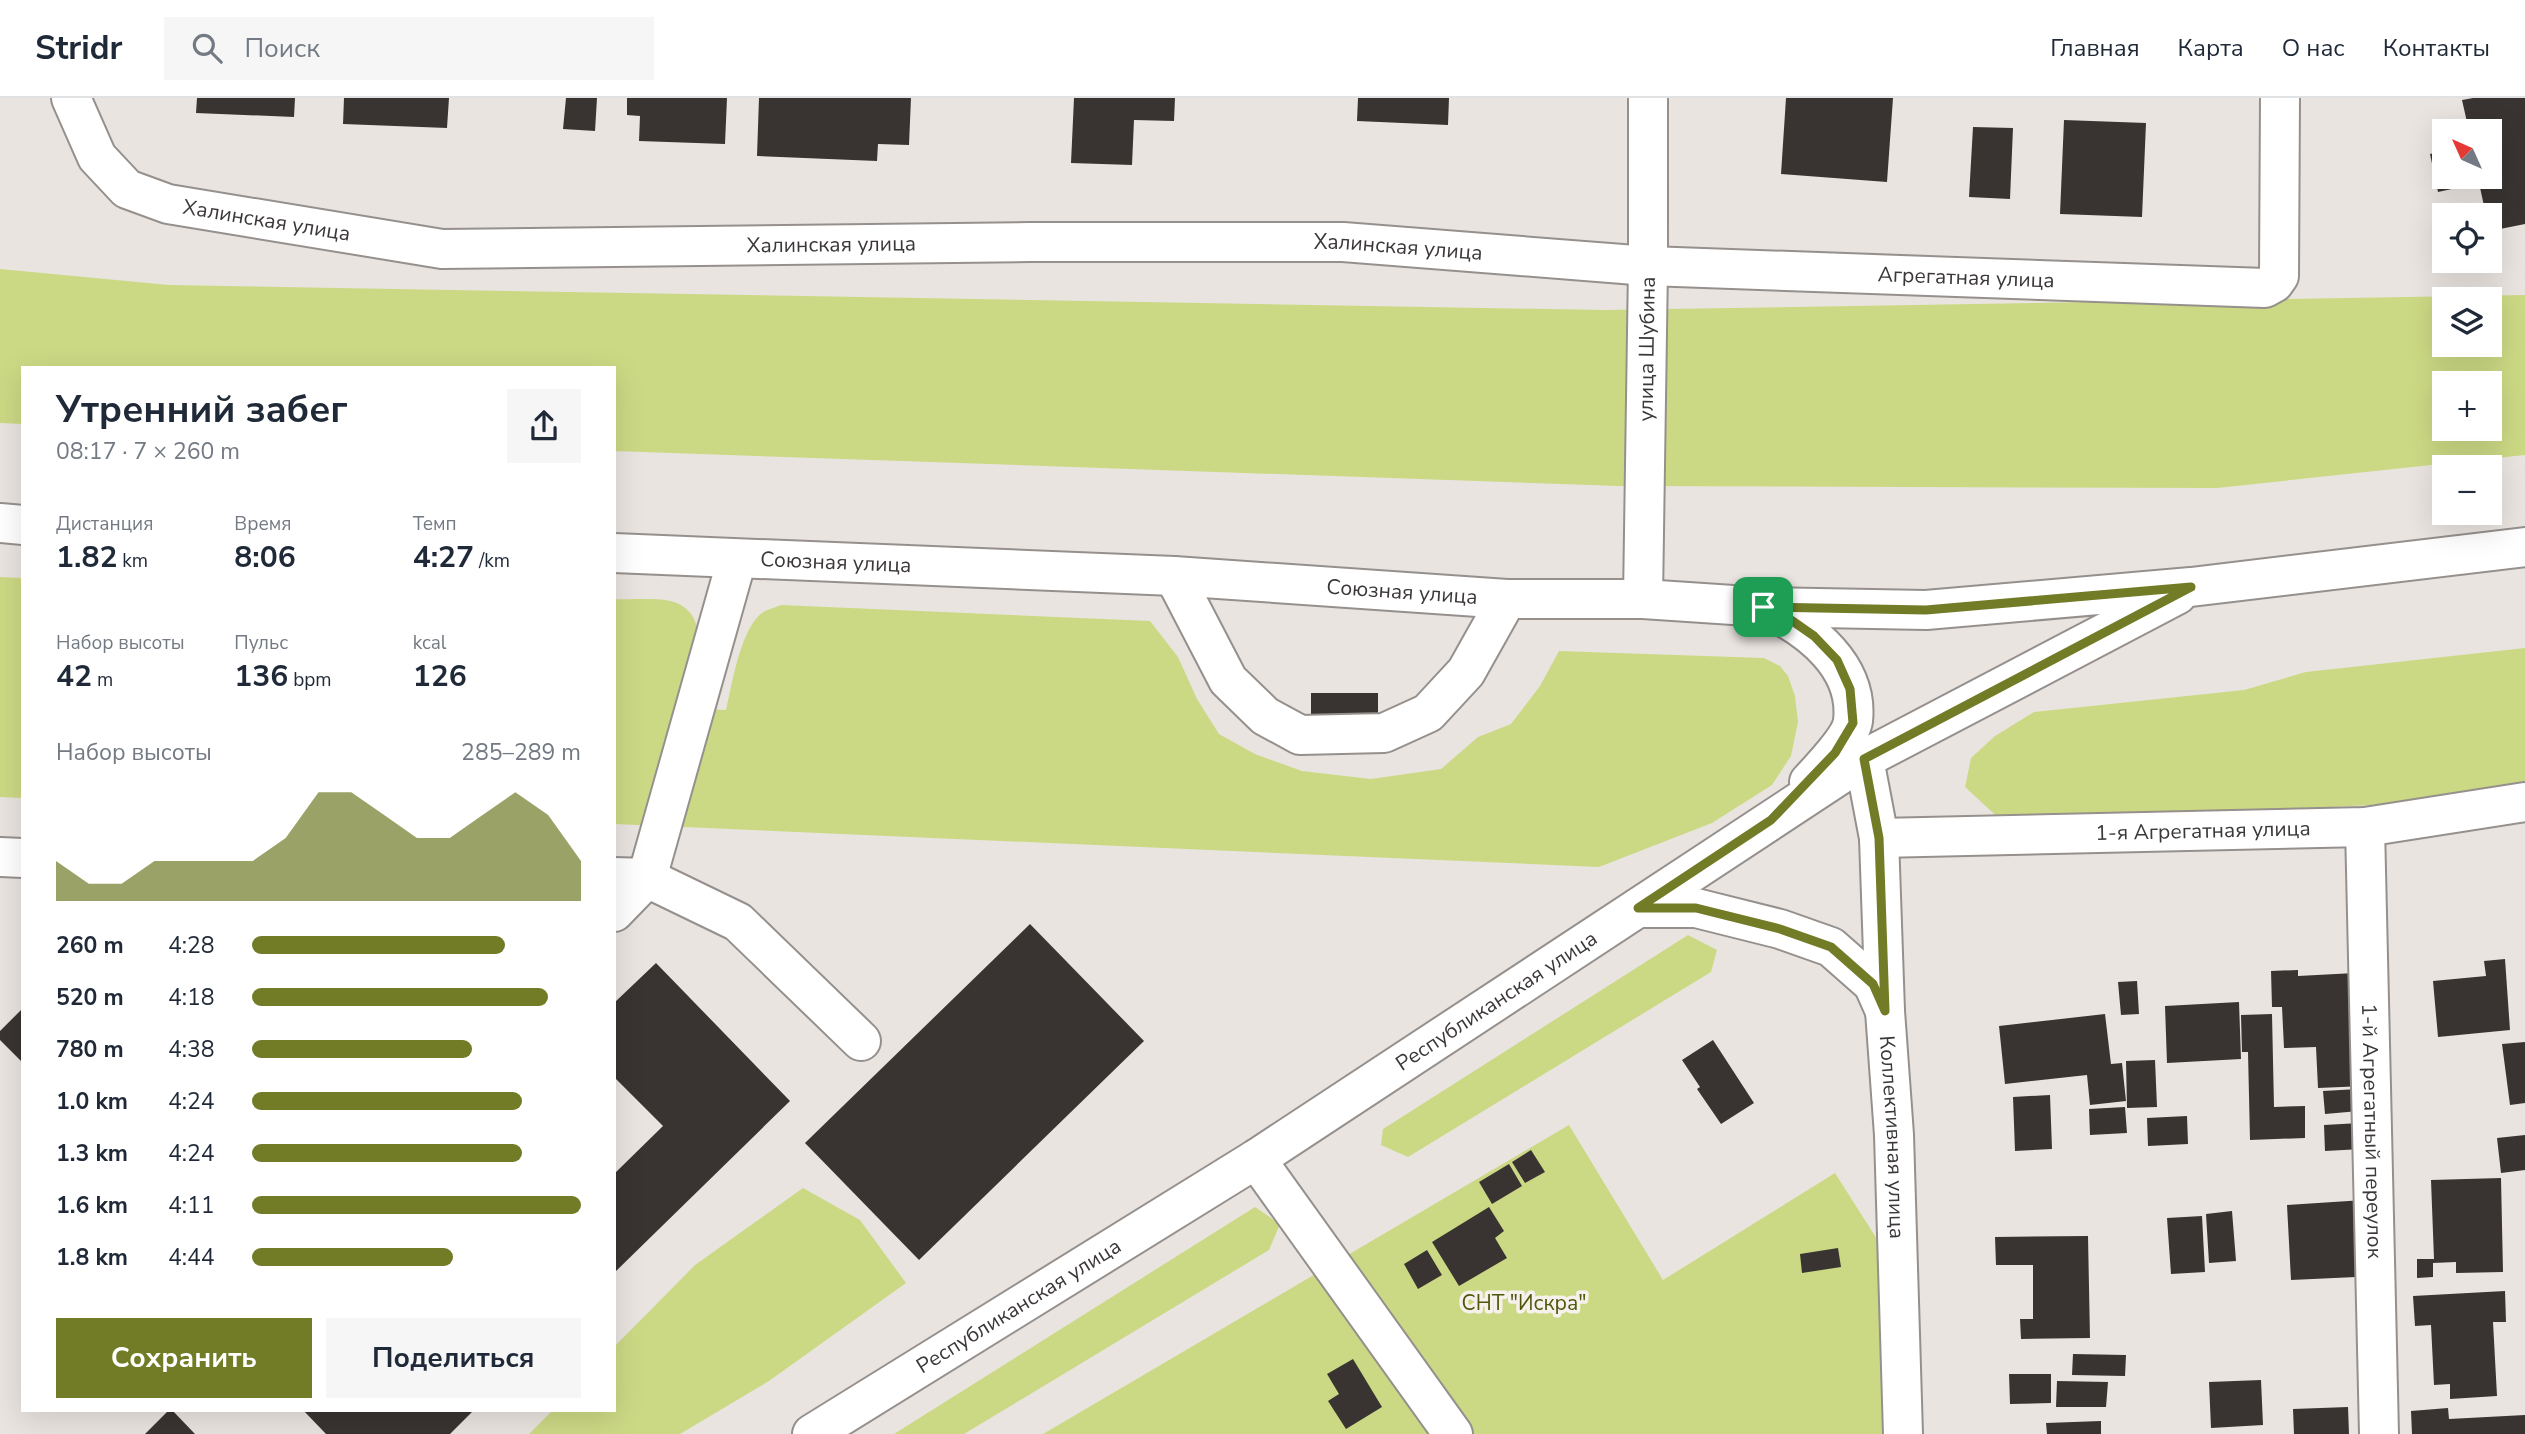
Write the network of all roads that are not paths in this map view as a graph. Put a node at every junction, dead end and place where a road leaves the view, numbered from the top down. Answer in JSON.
{"nodes":[{"id":1,"x":71,"y":98,"type":"edge"},
{"id":2,"x":1648,"y":98,"type":"edge"},
{"id":3,"x":2280,"y":98,"type":"edge"},
{"id":4,"x":1648,"y":266,"type":"junction"},
{"id":5,"x":0,"y":523,"type":"edge"},
{"id":6,"x":21,"y":524,"type":"edge"},
{"id":7,"x":2525,"y":547,"type":"edge"},
{"id":8,"x":616,"y":553,"type":"edge"},
{"id":9,"x":737,"y":559,"type":"junction"},
{"id":10,"x":1174,"y":576,"type":"junction"},
{"id":11,"x":2191,"y":587,"type":"junction"},
{"id":12,"x":1507,"y":599,"type":"junction"},
{"id":13,"x":1643,"y":599,"type":"junction"},
{"id":14,"x":1763,"y":607,"type":"junction"},
{"id":15,"x":1864,"y":759,"type":"junction"},
{"id":16,"x":2525,"y":802,"type":"edge"},
{"id":17,"x":1771,"y":820,"type":"junction"},
{"id":18,"x":2365,"y":827,"type":"junction"},
{"id":19,"x":1879,"y":838,"type":"junction"},
{"id":20,"x":0,"y":857,"type":"edge"},
{"id":21,"x":21,"y":858,"type":"edge"},
{"id":22,"x":631,"y":878,"type":"edge"},
{"id":23,"x":616,"y":908,"type":"edge"},
{"id":24,"x":1638,"y":908,"type":"junction"},
{"id":25,"x":1885,"y":1011,"type":"junction"},
{"id":26,"x":861,"y":1041,"type":"dead end"},
{"id":27,"x":1255,"y":1159,"type":"junction"},
{"id":28,"x":812,"y":1434,"type":"edge"},
{"id":29,"x":1453,"y":1434,"type":"edge"},
{"id":30,"x":1903,"y":1434,"type":"edge"},
{"id":31,"x":2379,"y":1434,"type":"edge"}],
"edges":[{"from":1,"to":4,"type":"street","name":"Халинская улица"},
{"from":2,"to":4,"type":"street","name":"улица Шубина"},
{"from":3,"to":4,"type":"street","name":"Агрегатная улица"},
{"from":4,"to":13,"type":"street","name":"улица Шубина"},
{"from":5,"to":6,"type":"street"},
{"from":7,"to":11,"type":"street"},
{"from":8,"to":9,"type":"street","name":"Союзная улица"},
{"from":9,"to":10,"type":"street","name":"Союзная улица"},
{"from":9,"to":22,"type":"street"},
{"from":10,"to":12,"type":"street","name":"Союзная улица"},
{"from":10,"to":12,"type":"street"},
{"from":11,"to":14,"type":"street","name":"Союзная улица"},
{"from":11,"to":15,"type":"street","name":"Республиканская улица"},
{"from":12,"to":13,"type":"street","name":"Союзная улица"},
{"from":13,"to":14,"type":"street","name":"Союзная улица"},
{"from":14,"to":17,"type":"street"},
{"from":15,"to":17,"type":"street","name":"Республиканская улица"},
{"from":15,"to":19,"type":"street","name":"Коллективная улица"},
{"from":16,"to":18,"type":"street","name":"1-я Агрегатная улица"},
{"from":17,"to":24,"type":"street","name":"Республиканская улица"},
{"from":18,"to":19,"type":"street","name":"1-я Агрегатная улица"},
{"from":18,"to":31,"type":"street","name":"1-й Агрегатный переулок"},
{"from":19,"to":25,"type":"street","name":"Коллективная улица"},
{"from":20,"to":21,"type":"street"},
{"from":22,"to":23,"type":"street"},
{"from":22,"to":26,"type":"street"},
{"from":24,"to":25,"type":"street"},
{"from":24,"to":27,"type":"street","name":"Республиканская улица"},
{"from":25,"to":30,"type":"street","name":"Коллективная улица"},
{"from":27,"to":28,"type":"street","name":"Республиканская улица"},
{"from":27,"to":29,"type":"street"}]}
